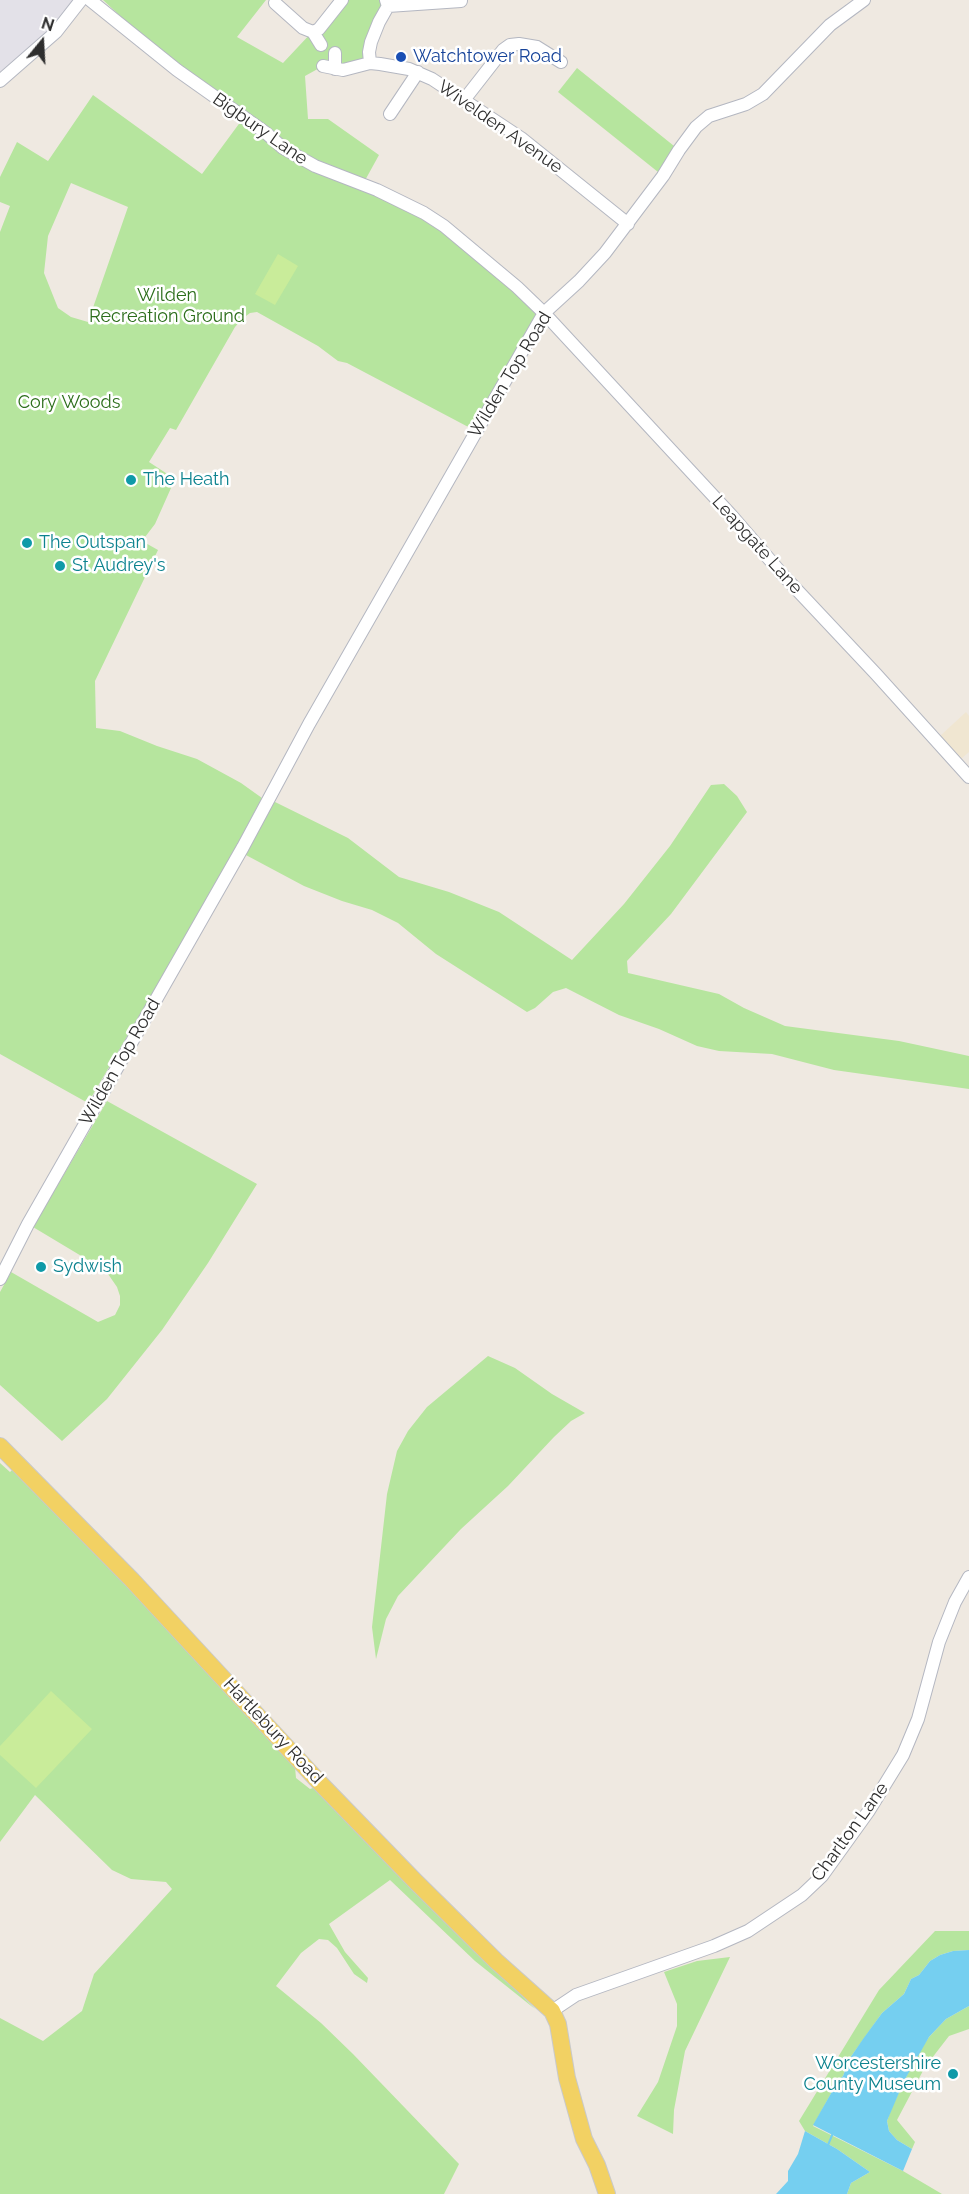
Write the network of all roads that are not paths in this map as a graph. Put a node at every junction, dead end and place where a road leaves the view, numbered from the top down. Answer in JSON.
{"nodes":[{"id":1,"x":81,"y":0,"type":"edge"},
{"id":2,"x":90,"y":0,"type":"edge"},
{"id":3,"x":342,"y":0,"type":"edge"},
{"id":4,"x":864,"y":0,"type":"edge"},
{"id":5,"x":461,"y":1,"type":"edge"},
{"id":6,"x":275,"y":3,"type":"dead end"},
{"id":7,"x":387,"y":3,"type":"edge"},
{"id":8,"x":312,"y":32,"type":"junction"},
{"id":9,"x":321,"y":45,"type":"dead end"},
{"id":10,"x":335,"y":53,"type":"dead end"},
{"id":11,"x":370,"y":63,"type":"junction"},
{"id":12,"x":561,"y":63,"type":"dead end"},
{"id":13,"x":418,"y":72,"type":"junction"},
{"id":14,"x":0,"y":81,"type":"edge"},
{"id":15,"x":464,"y":100,"type":"junction"},
{"id":16,"x":390,"y":114,"type":"dead end"},
{"id":17,"x":628,"y":224,"type":"junction"},
{"id":18,"x":530,"y":299,"type":"junction"},
{"id":19,"x":557,"y":300,"type":"junction"},
{"id":20,"x":544,"y":313,"type":"junction"},
{"id":21,"x":969,"y":777,"type":"edge"},
{"id":22,"x":0,"y":1279,"type":"edge"},
{"id":23,"x":0,"y":1446,"type":"edge"},
{"id":24,"x":969,"y":1577,"type":"edge"},
{"id":25,"x":552,"y":2011,"type":"junction"},
{"id":26,"x":607,"y":2194,"type":"edge"}],
"edges":[{"from":1,"to":14,"type":"street"},
{"from":2,"to":18,"type":"street","name":"Bigbury Lane"},
{"from":3,"to":8,"type":"street"},
{"from":4,"to":17,"type":"street","name":"Wilden Top Road"},
{"from":5,"to":7,"type":"street"},
{"from":6,"to":8,"type":"street"},
{"from":7,"to":11,"type":"street"},
{"from":8,"to":9,"type":"street"},
{"from":10,"to":11,"type":"street","name":"Wivelden Avenue"},
{"from":11,"to":13,"type":"street","name":"Wivelden Avenue"},
{"from":12,"to":15,"type":"street"},
{"from":13,"to":15,"type":"street","name":"Wivelden Avenue"},
{"from":13,"to":16,"type":"street"},
{"from":15,"to":17,"type":"street","name":"Wivelden Avenue"},
{"from":17,"to":19,"type":"street","name":"Wilden Top Road"},
{"from":18,"to":19,"type":"street"},
{"from":18,"to":20,"type":"street","name":"Bigbury Lane"},
{"from":19,"to":20,"type":"street","name":"Wilden Top Road"},
{"from":20,"to":21,"type":"street","name":"Leapgate Lane"},
{"from":20,"to":22,"type":"street","name":"Wilden Top Road"},
{"from":23,"to":25,"type":"main road","name":"Hartlebury Road"},
{"from":24,"to":25,"type":"street","name":"Charlton Lane"},
{"from":25,"to":26,"type":"main road"}]}
